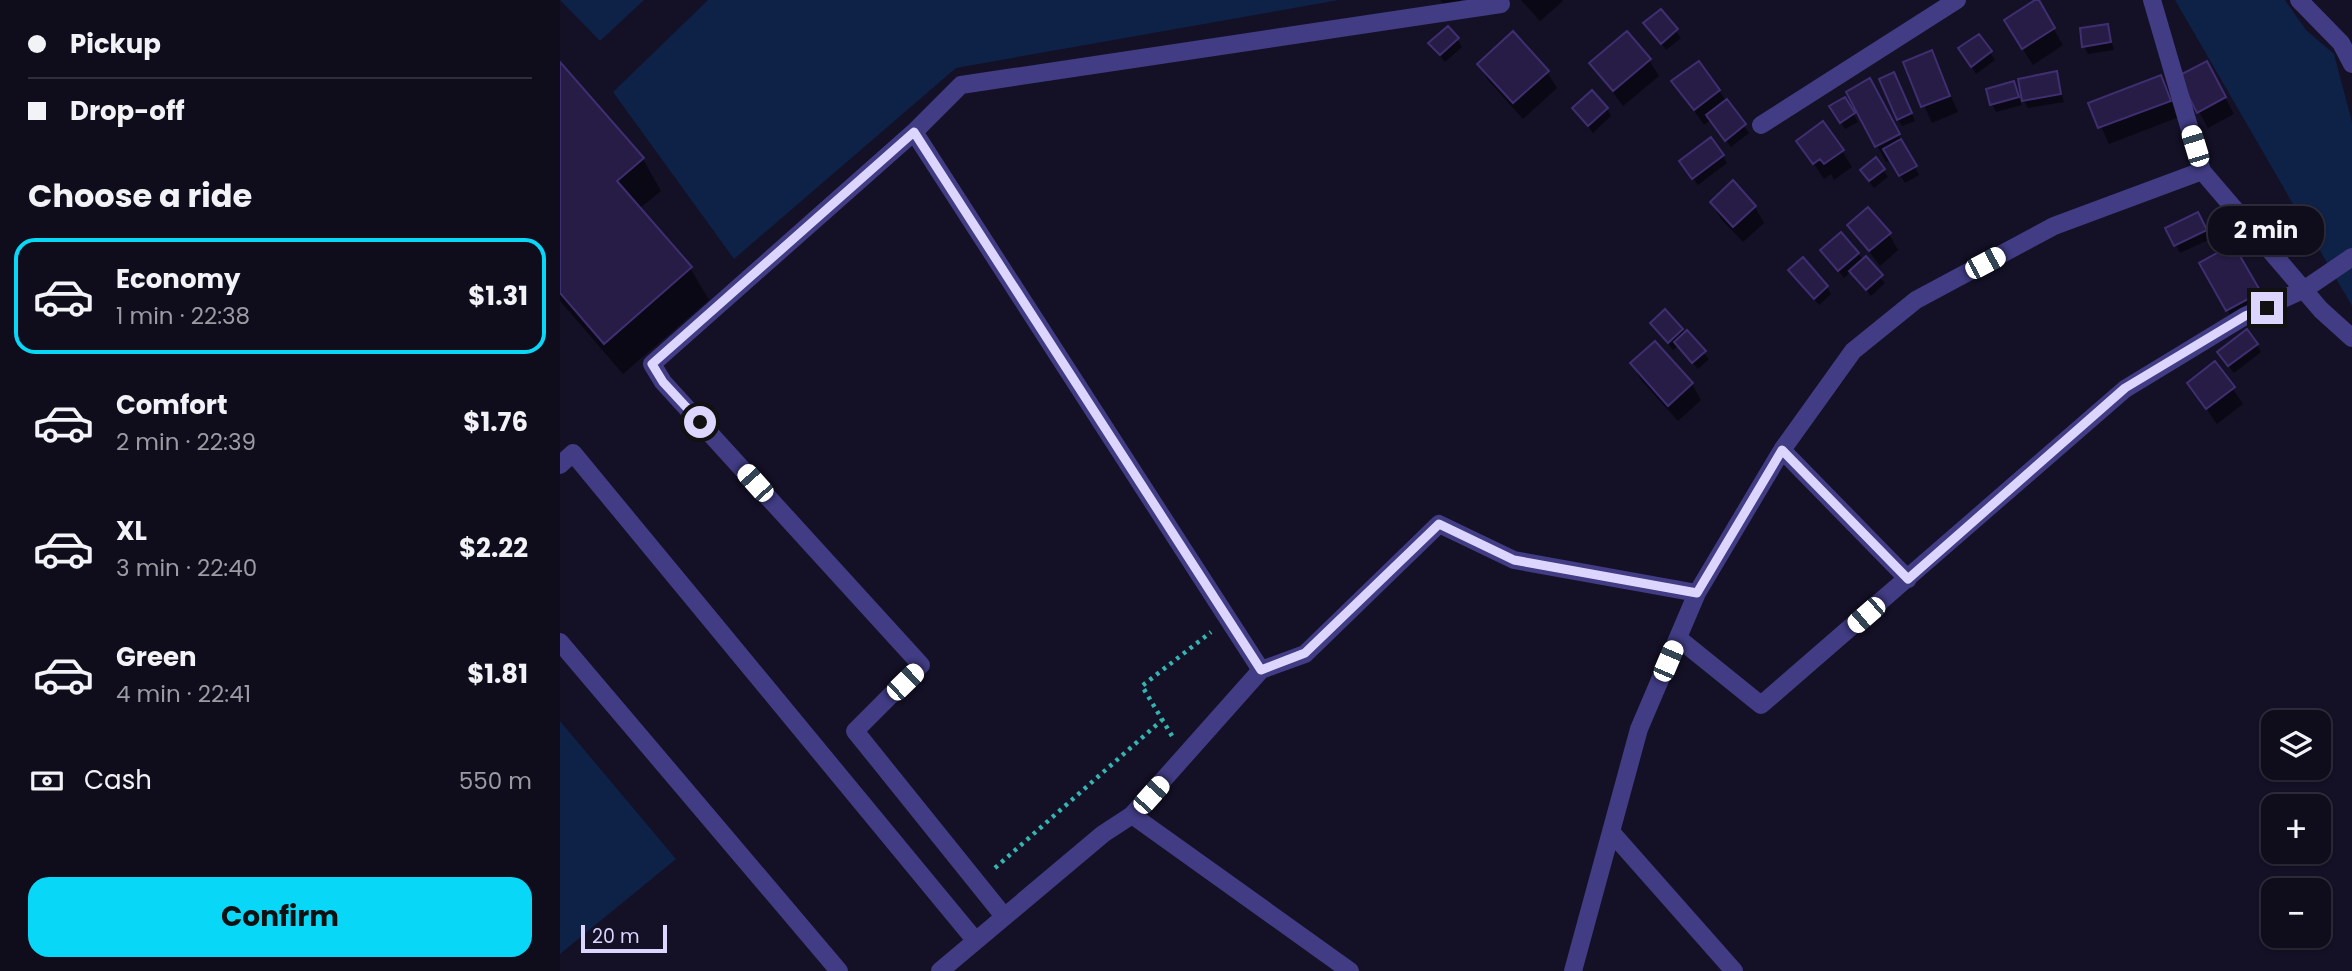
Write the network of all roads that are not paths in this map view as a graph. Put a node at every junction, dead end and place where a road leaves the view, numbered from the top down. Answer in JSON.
{"nodes":[{"id":1,"x":1496,"y":0,"type":"edge"},
{"id":2,"x":1958,"y":0,"type":"edge"},
{"id":3,"x":2152,"y":0,"type":"edge"},
{"id":4,"x":2299,"y":0,"type":"edge"},
{"id":5,"x":2352,"y":64,"type":"edge"},
{"id":6,"x":1761,"y":125,"type":"dead end"},
{"id":7,"x":914,"y":132,"type":"junction"},
{"id":8,"x":2202,"y":171,"type":"junction"},
{"id":9,"x":2352,"y":257,"type":"edge"},
{"id":10,"x":2312,"y":284,"type":"junction"},
{"id":11,"x":2352,"y":338,"type":"edge"},
{"id":12,"x":1782,"y":450,"type":"junction"},
{"id":13,"x":560,"y":465,"type":"edge"},
{"id":14,"x":1908,"y":579,"type":"junction"},
{"id":15,"x":1697,"y":593,"type":"junction"},
{"id":16,"x":1678,"y":638,"type":"junction"},
{"id":17,"x":560,"y":642,"type":"edge"},
{"id":18,"x":1261,"y":670,"type":"junction"},
{"id":19,"x":1132,"y":816,"type":"junction"},
{"id":20,"x":1612,"y":833,"type":"junction"},
{"id":21,"x":1003,"y":915,"type":"junction"},
{"id":22,"x":975,"y":940,"type":"junction"},
{"id":23,"x":839,"y":971,"type":"edge"},
{"id":24,"x":940,"y":971,"type":"edge"},
{"id":25,"x":1350,"y":971,"type":"edge"},
{"id":26,"x":1573,"y":971,"type":"edge"},
{"id":27,"x":1734,"y":971,"type":"edge"}],
"edges":[{"from":1,"to":7,"type":"street"},
{"from":2,"to":6,"type":"street"},
{"from":3,"to":8,"type":"street"},
{"from":4,"to":5,"type":"street"},
{"from":7,"to":18,"type":"street"},
{"from":7,"to":21,"type":"street"},
{"from":8,"to":10,"type":"street"},
{"from":8,"to":12,"type":"street"},
{"from":9,"to":10,"type":"street"},
{"from":10,"to":11,"type":"street"},
{"from":10,"to":14,"type":"street"},
{"from":12,"to":14,"type":"street"},
{"from":12,"to":15,"type":"street"},
{"from":13,"to":22,"type":"street"},
{"from":14,"to":16,"type":"street"},
{"from":15,"to":16,"type":"street"},
{"from":15,"to":18,"type":"street"},
{"from":16,"to":20,"type":"street"},
{"from":17,"to":23,"type":"street"},
{"from":18,"to":19,"type":"street"},
{"from":19,"to":21,"type":"street"},
{"from":19,"to":25,"type":"street"},
{"from":20,"to":26,"type":"street"},
{"from":20,"to":27,"type":"street"},
{"from":21,"to":22,"type":"street"},
{"from":22,"to":24,"type":"street"}]}
